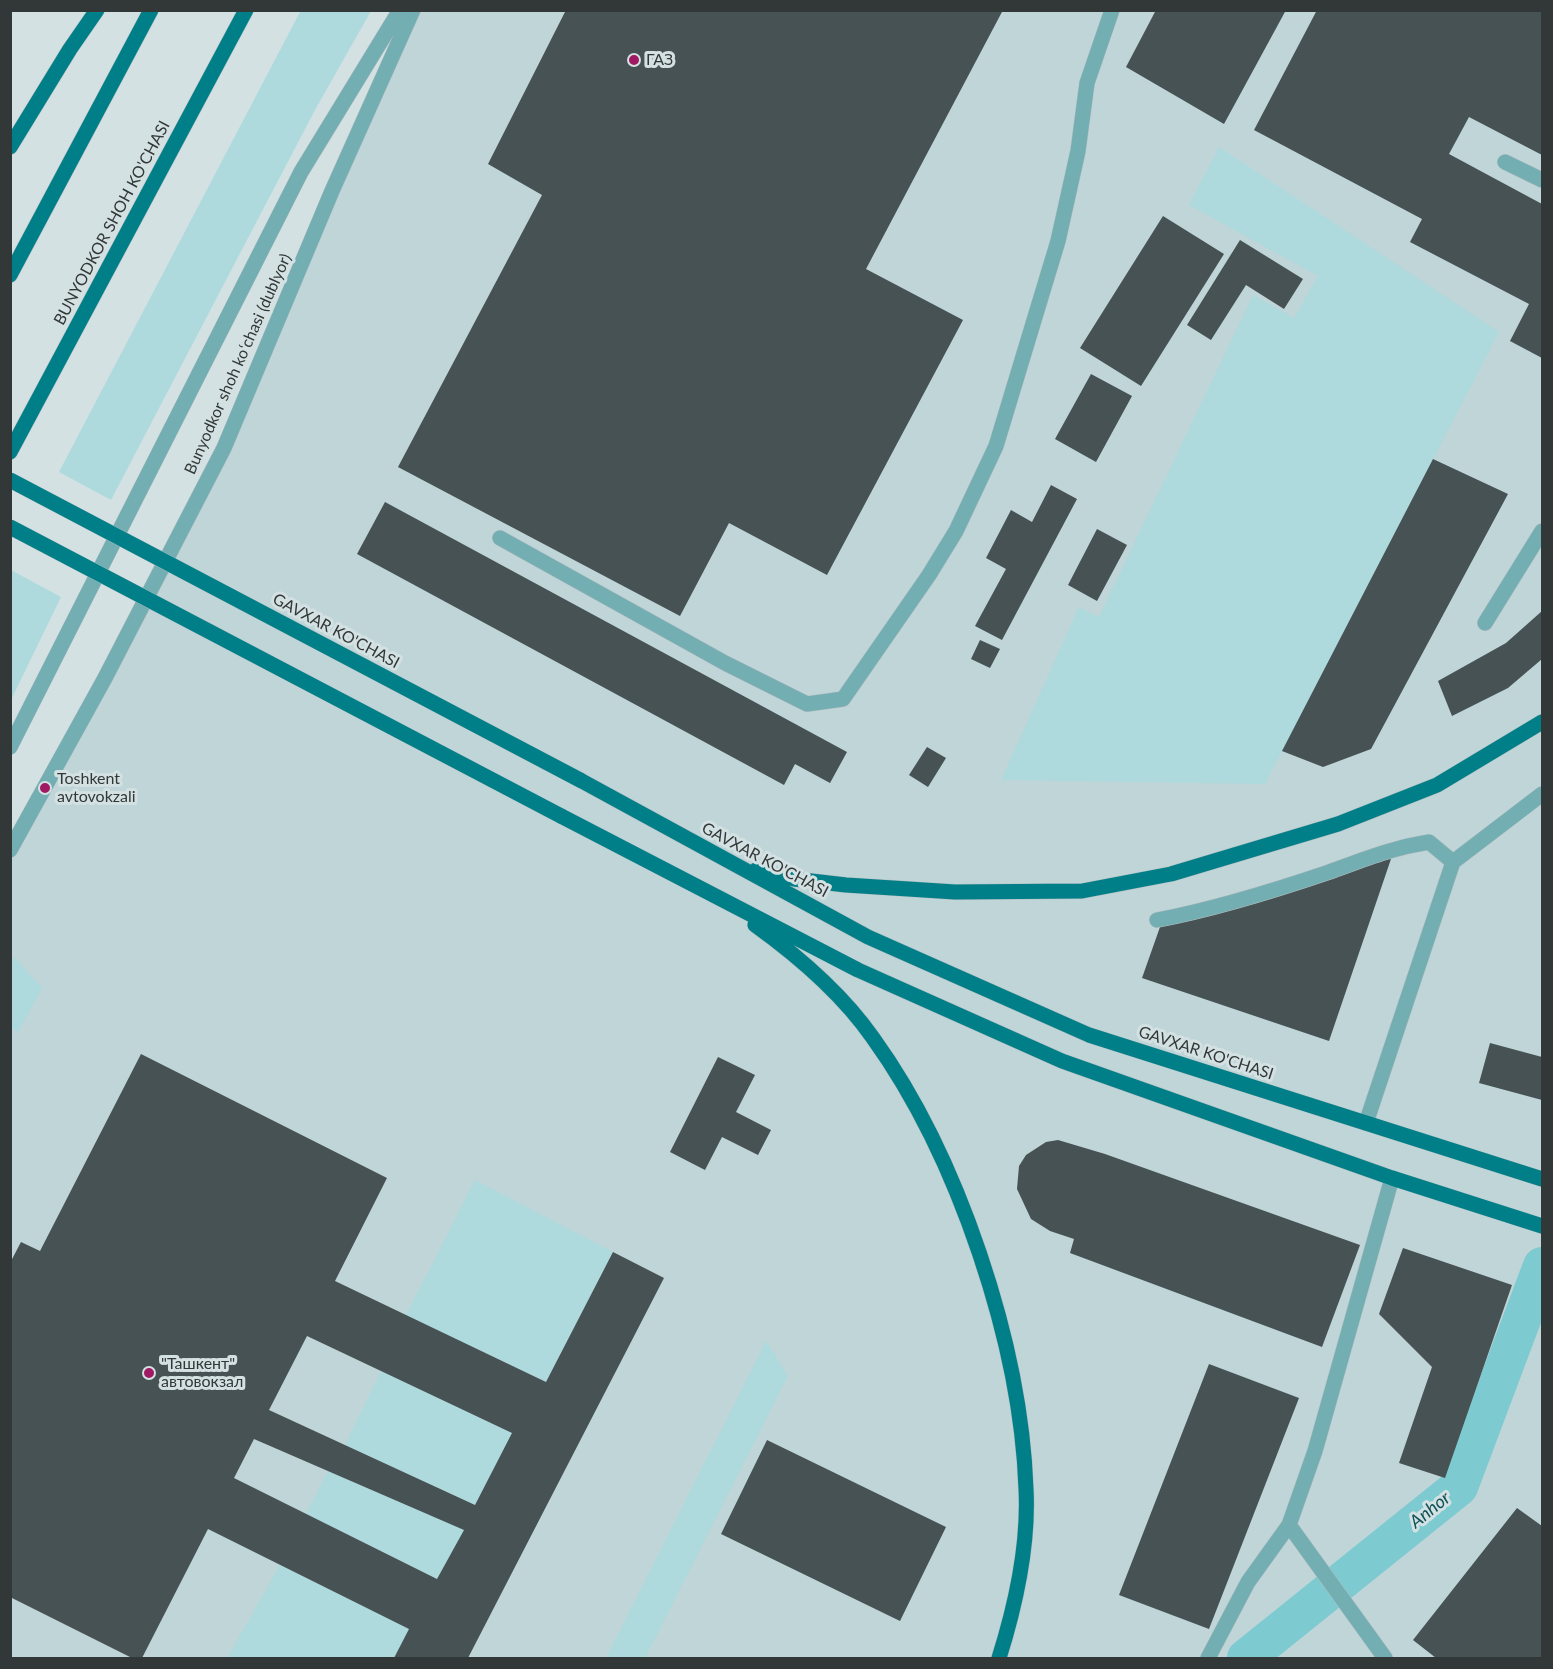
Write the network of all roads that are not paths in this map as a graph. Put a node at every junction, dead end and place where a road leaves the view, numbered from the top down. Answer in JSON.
{"nodes":[{"id":1,"x":87,"y":10,"type":"edge"},
{"id":2,"x":97,"y":10,"type":"edge"},
{"id":3,"x":151,"y":10,"type":"edge"},
{"id":4,"x":246,"y":10,"type":"edge"},
{"id":5,"x":400,"y":10,"type":"edge"},
{"id":6,"x":413,"y":10,"type":"edge"},
{"id":7,"x":1112,"y":10,"type":"edge"},
{"id":8,"x":70,"y":49,"type":"junction"},
{"id":9,"x":10,"y":147,"type":"edge"},
{"id":10,"x":1505,"y":162,"type":"dead end"},
{"id":11,"x":1542,"y":180,"type":"edge"},
{"id":12,"x":10,"y":275,"type":"edge"},
{"id":13,"x":10,"y":452,"type":"edge"},
{"id":14,"x":10,"y":480,"type":"edge"},
{"id":15,"x":10,"y":527,"type":"edge"},
{"id":16,"x":1542,"y":531,"type":"edge"},
{"id":17,"x":500,"y":538,"type":"dead end"},
{"id":18,"x":1485,"y":623,"type":"dead end"},
{"id":19,"x":1542,"y":723,"type":"edge"},
{"id":20,"x":10,"y":747,"type":"edge"},
{"id":21,"x":1542,"y":794,"type":"edge"},
{"id":22,"x":10,"y":850,"type":"edge"},
{"id":23,"x":1453,"y":862,"type":"junction"},
{"id":24,"x":734,"y":865,"type":"junction"},
{"id":25,"x":711,"y":894,"type":"junction"},
{"id":26,"x":1157,"y":920,"type":"dead end"},
{"id":27,"x":1366,"y":1123,"type":"junction"},
{"id":28,"x":1392,"y":1178,"type":"junction"},
{"id":29,"x":1542,"y":1179,"type":"edge"},
{"id":30,"x":1542,"y":1226,"type":"edge"},
{"id":31,"x":1289,"y":1525,"type":"junction"},
{"id":32,"x":999,"y":1659,"type":"edge"},
{"id":33,"x":1208,"y":1659,"type":"edge"},
{"id":34,"x":1385,"y":1659,"type":"edge"}],
"edges":[{"from":1,"to":8,"type":"main road"},
{"from":2,"to":8,"type":"main road"},
{"from":3,"to":12,"type":"main road"},
{"from":4,"to":13,"type":"main road","name":"BUNYODKOR SHOH KO'CHASI"},
{"from":5,"to":20,"type":"street","name":"Bunyodkor shoh koʻchasi (dublyor)"},
{"from":6,"to":22,"type":"street","name":"Bunyodkor shoh koʻchasi (dublyor)"},
{"from":7,"to":17,"type":"street"},
{"from":8,"to":9,"type":"main road"},
{"from":10,"to":11,"type":"street"},
{"from":14,"to":24,"type":"main road","name":"GAVXAR KO'CHASI","bridge":true},
{"from":15,"to":25,"type":"main road","bridge":true},
{"from":16,"to":18,"type":"street"},
{"from":19,"to":24,"type":"main road"},
{"from":21,"to":23,"type":"street"},
{"from":23,"to":26,"type":"street"},
{"from":23,"to":27,"type":"street"},
{"from":24,"to":27,"type":"main road","name":"GAVXAR KO'CHASI"},
{"from":25,"to":28,"type":"main road"},
{"from":25,"to":32,"type":"main road"},
{"from":27,"to":29,"type":"main road","name":"GAVXAR KO'CHASI"},
{"from":28,"to":30,"type":"main road"},
{"from":28,"to":31,"type":"street"},
{"from":31,"to":33,"type":"street"},
{"from":31,"to":34,"type":"street"}]}
